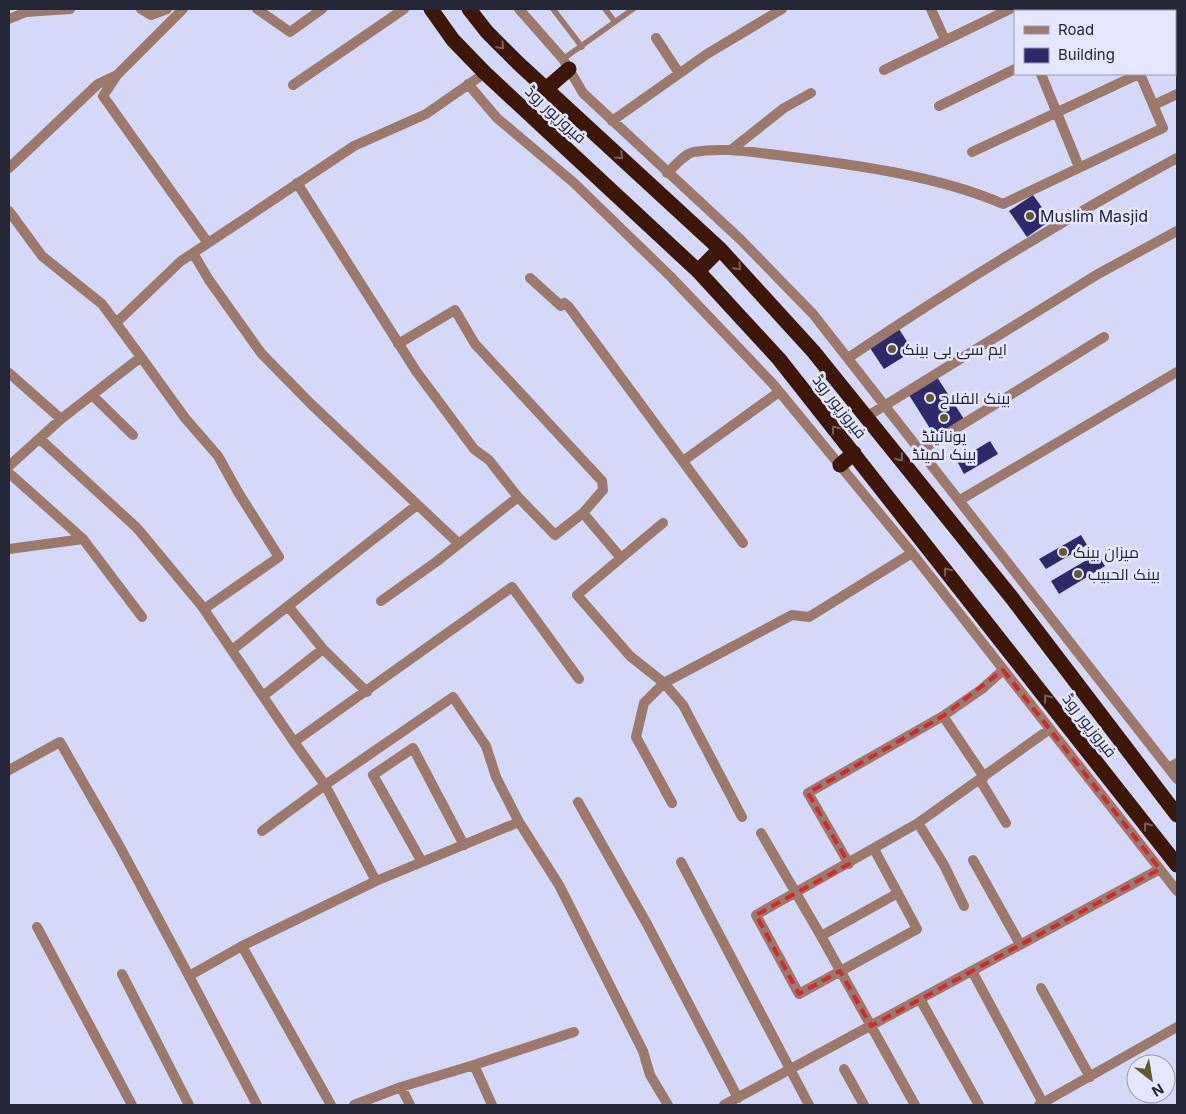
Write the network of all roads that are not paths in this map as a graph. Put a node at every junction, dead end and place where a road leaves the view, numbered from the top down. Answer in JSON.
{"nodes":[{"id":1,"x":70,"y":9,"type":"edge"},
{"id":2,"x":141,"y":9,"type":"edge"},
{"id":3,"x":167,"y":9,"type":"edge"},
{"id":4,"x":183,"y":9,"type":"edge"},
{"id":5,"x":257,"y":9,"type":"edge"},
{"id":6,"x":322,"y":9,"type":"edge"},
{"id":7,"x":404,"y":9,"type":"edge"},
{"id":8,"x":431,"y":9,"type":"edge"},
{"id":9,"x":469,"y":9,"type":"edge"},
{"id":10,"x":519,"y":9,"type":"edge"},
{"id":11,"x":553,"y":9,"type":"edge"},
{"id":12,"x":605,"y":9,"type":"edge"},
{"id":13,"x":633,"y":9,"type":"edge"},
{"id":14,"x":782,"y":9,"type":"edge"},
{"id":15,"x":932,"y":9,"type":"edge"},
{"id":16,"x":1010,"y":9,"type":"edge"},
{"id":17,"x":9,"y":18,"type":"edge"},
{"id":18,"x":615,"y":22,"type":"junction"},
{"id":19,"x":656,"y":38,"type":"dead end"},
{"id":20,"x":945,"y":40,"type":"junction"},
{"id":21,"x":582,"y":47,"type":"junction"},
{"id":22,"x":566,"y":64,"type":"junction"},
{"id":23,"x":884,"y":70,"type":"dead end"},
{"id":24,"x":1014,"y":70,"type":"edge"},
{"id":25,"x":484,"y":73,"type":"junction"},
{"id":26,"x":679,"y":73,"type":"junction"},
{"id":27,"x":117,"y":75,"type":"junction"},
{"id":28,"x":1041,"y":75,"type":"edge"},
{"id":29,"x":1138,"y":75,"type":"edge"},
{"id":30,"x":1140,"y":75,"type":"edge"},
{"id":31,"x":468,"y":84,"type":"junction"},
{"id":32,"x":293,"y":86,"type":"dead end"},
{"id":33,"x":546,"y":89,"type":"junction"},
{"id":34,"x":811,"y":93,"type":"dead end"},
{"id":35,"x":1177,"y":94,"type":"edge"},
{"id":36,"x":1154,"y":105,"type":"junction"},
{"id":37,"x":939,"y":106,"type":"dead end"},
{"id":38,"x":1057,"y":112,"type":"junction"},
{"id":39,"x":612,"y":121,"type":"junction"},
{"id":40,"x":731,"y":150,"type":"junction"},
{"id":41,"x":972,"y":152,"type":"dead end"},
{"id":42,"x":1177,"y":158,"type":"edge"},
{"id":43,"x":1079,"y":167,"type":"junction"},
{"id":44,"x":9,"y":168,"type":"edge"},
{"id":45,"x":667,"y":173,"type":"junction"},
{"id":46,"x":297,"y":183,"type":"junction"},
{"id":47,"x":9,"y":211,"type":"edge"},
{"id":48,"x":1177,"y":231,"type":"edge"},
{"id":49,"x":208,"y":243,"type":"junction"},
{"id":50,"x":720,"y":249,"type":"junction"},
{"id":51,"x":193,"y":253,"type":"junction"},
{"id":52,"x":698,"y":271,"type":"junction"},
{"id":53,"x":530,"y":278,"type":"dead end"},
{"id":54,"x":116,"y":323,"type":"junction"},
{"id":55,"x":1104,"y":337,"type":"dead end"},
{"id":56,"x":398,"y":344,"type":"junction"},
{"id":57,"x":141,"y":357,"type":"junction"},
{"id":58,"x":848,"y":358,"type":"junction"},
{"id":59,"x":9,"y":372,"type":"edge"},
{"id":60,"x":1177,"y":372,"type":"edge"},
{"id":61,"x":779,"y":392,"type":"junction"},
{"id":62,"x":92,"y":395,"type":"junction"},
{"id":63,"x":885,"y":404,"type":"junction"},
{"id":64,"x":866,"y":417,"type":"junction"},
{"id":65,"x":61,"y":419,"type":"junction"},
{"id":66,"x":133,"y":435,"type":"dead end"},
{"id":67,"x":40,"y":439,"type":"junction"},
{"id":68,"x":921,"y":450,"type":"junction"},
{"id":69,"x":854,"y":452,"type":"junction"},
{"id":70,"x":683,"y":461,"type":"junction"},
{"id":71,"x":840,"y":465,"type":"junction"},
{"id":72,"x":9,"y":466,"type":"edge"},
{"id":73,"x":9,"y":473,"type":"edge"},
{"id":74,"x":518,"y":497,"type":"junction"},
{"id":75,"x":960,"y":500,"type":"junction"},
{"id":76,"x":417,"y":505,"type":"junction"},
{"id":77,"x":583,"y":513,"type":"junction"},
{"id":78,"x":663,"y":524,"type":"dead end"},
{"id":79,"x":83,"y":539,"type":"junction"},
{"id":80,"x":458,"y":543,"type":"junction"},
{"id":81,"x":743,"y":543,"type":"dead end"},
{"id":82,"x":9,"y":549,"type":"edge"},
{"id":83,"x":912,"y":553,"type":"junction"},
{"id":84,"x":621,"y":558,"type":"junction"},
{"id":85,"x":381,"y":601,"type":"dead end"},
{"id":86,"x":288,"y":606,"type":"junction"},
{"id":87,"x":204,"y":609,"type":"junction"},
{"id":88,"x":142,"y":616,"type":"dead end"},
{"id":89,"x":323,"y":649,"type":"junction"},
{"id":90,"x":232,"y":650,"type":"junction"},
{"id":91,"x":1002,"y":670,"type":"junction"},
{"id":92,"x":579,"y":679,"type":"dead end"},
{"id":93,"x":664,"y":683,"type":"junction"},
{"id":94,"x":367,"y":692,"type":"junction"},
{"id":95,"x":263,"y":696,"type":"junction"},
{"id":96,"x":943,"y":716,"type":"junction"},
{"id":97,"x":1050,"y":730,"type":"junction"},
{"id":98,"x":294,"y":742,"type":"junction"},
{"id":99,"x":1173,"y":766,"type":"edge"},
{"id":100,"x":9,"y":770,"type":"edge"},
{"id":101,"x":982,"y":778,"type":"junction"},
{"id":102,"x":1177,"y":779,"type":"edge"},
{"id":103,"x":325,"y":785,"type":"junction"},
{"id":104,"x":578,"y":802,"type":"dead end"},
{"id":105,"x":672,"y":803,"type":"dead end"},
{"id":106,"x":1177,"y":814,"type":"edge"},
{"id":107,"x":742,"y":817,"type":"dead end"},
{"id":108,"x":519,"y":822,"type":"junction"},
{"id":109,"x":918,"y":823,"type":"junction"},
{"id":110,"x":1006,"y":823,"type":"dead end"},
{"id":111,"x":262,"y":831,"type":"dead end"},
{"id":112,"x":761,"y":833,"type":"dead end"},
{"id":113,"x":464,"y":845,"type":"junction"},
{"id":114,"x":874,"y":850,"type":"junction"},
{"id":115,"x":973,"y":860,"type":"dead end"},
{"id":116,"x":422,"y":862,"type":"junction"},
{"id":117,"x":681,"y":862,"type":"dead end"},
{"id":118,"x":849,"y":864,"type":"junction"},
{"id":119,"x":1177,"y":865,"type":"edge"},
{"id":120,"x":1160,"y":869,"type":"junction"},
{"id":121,"x":376,"y":881,"type":"junction"},
{"id":122,"x":1177,"y":890,"type":"edge"},
{"id":123,"x":796,"y":893,"type":"junction"},
{"id":124,"x":898,"y":893,"type":"junction"},
{"id":125,"x":964,"y":906,"type":"dead end"},
{"id":126,"x":37,"y":927,"type":"dead end"},
{"id":127,"x":821,"y":936,"type":"junction"},
{"id":128,"x":1020,"y":944,"type":"junction"},
{"id":129,"x":242,"y":946,"type":"junction"},
{"id":130,"x":840,"y":971,"type":"junction"},
{"id":131,"x":972,"y":971,"type":"junction"},
{"id":132,"x":122,"y":974,"type":"dead end"},
{"id":133,"x":189,"y":976,"type":"junction"},
{"id":134,"x":1041,"y":988,"type":"dead end"},
{"id":135,"x":920,"y":999,"type":"junction"},
{"id":136,"x":871,"y":1026,"type":"junction"},
{"id":137,"x":1177,"y":1027,"type":"edge"},
{"id":138,"x":574,"y":1032,"type":"dead end"},
{"id":139,"x":474,"y":1065,"type":"junction"},
{"id":140,"x":844,"y":1069,"type":"dead end"},
{"id":141,"x":790,"y":1070,"type":"junction"},
{"id":142,"x":1090,"y":1077,"type":"junction"},
{"id":143,"x":401,"y":1087,"type":"junction"},
{"id":144,"x":738,"y":1098,"type":"junction"},
{"id":145,"x":1044,"y":1104,"type":"edge"},
{"id":146,"x":132,"y":1105,"type":"edge"},
{"id":147,"x":189,"y":1105,"type":"edge"},
{"id":148,"x":258,"y":1105,"type":"edge"},
{"id":149,"x":331,"y":1105,"type":"edge"},
{"id":150,"x":354,"y":1105,"type":"edge"},
{"id":151,"x":410,"y":1105,"type":"edge"},
{"id":152,"x":492,"y":1105,"type":"edge"},
{"id":153,"x":668,"y":1105,"type":"edge"},
{"id":154,"x":724,"y":1105,"type":"edge"},
{"id":155,"x":809,"y":1105,"type":"edge"},
{"id":156,"x":864,"y":1105,"type":"edge"},
{"id":157,"x":915,"y":1105,"type":"edge"},
{"id":158,"x":979,"y":1105,"type":"edge"}],
"edges":[{"from":1,"to":17,"type":"street"},
{"from":2,"to":3,"type":"street"},
{"from":4,"to":27,"type":"street"},
{"from":5,"to":6,"type":"street"},
{"from":7,"to":32,"type":"street"},
{"from":8,"to":25,"type":"highway","name":"فیروزپور روڈ"},
{"from":9,"to":33,"type":"highway","name":"فیروزپور روڈ","one_way":true},
{"from":10,"to":22,"type":"street"},
{"from":11,"to":21,"type":"lane"},
{"from":12,"to":18,"type":"lane"},
{"from":13,"to":18,"type":"lane"},
{"from":14,"to":26,"type":"street"},
{"from":15,"to":20,"type":"street"},
{"from":16,"to":20,"type":"street"},
{"from":18,"to":21,"type":"lane"},
{"from":19,"to":26,"type":"street"},
{"from":20,"to":23,"type":"street"},
{"from":21,"to":22,"type":"lane"},
{"from":22,"to":33,"type":"highway"},
{"from":22,"to":39,"type":"street"},
{"from":24,"to":37,"type":"street"},
{"from":25,"to":31,"type":"street"},
{"from":25,"to":52,"type":"highway","name":"فیروزپور روڈ"},
{"from":26,"to":39,"type":"street"},
{"from":27,"to":44,"type":"street"},
{"from":27,"to":49,"type":"street"},
{"from":28,"to":38,"type":"street"},
{"from":29,"to":38,"type":"street"},
{"from":30,"to":36,"type":"street"},
{"from":31,"to":46,"type":"street"},
{"from":31,"to":61,"type":"street"},
{"from":33,"to":50,"type":"highway","name":"فیروزپور روڈ","one_way":true},
{"from":34,"to":40,"type":"street"},
{"from":35,"to":36,"type":"street"},
{"from":36,"to":43,"type":"street"},
{"from":38,"to":41,"type":"street"},
{"from":38,"to":43,"type":"street"},
{"from":39,"to":45,"type":"street"},
{"from":40,"to":43,"type":"street"},
{"from":40,"to":45,"type":"street"},
{"from":42,"to":58,"type":"street"},
{"from":45,"to":58,"type":"street"},
{"from":46,"to":49,"type":"street"},
{"from":46,"to":56,"type":"street"},
{"from":47,"to":54,"type":"street"},
{"from":48,"to":63,"type":"street"},
{"from":49,"to":51,"type":"street"},
{"from":50,"to":52,"type":"highway"},
{"from":50,"to":64,"type":"highway","name":"فیروزپور روڈ","one_way":true},
{"from":51,"to":54,"type":"street"},
{"from":51,"to":76,"type":"street"},
{"from":69,"to":52,"type":"highway","name":"فیروزپور روڈ","one_way":true},
{"from":53,"to":70,"type":"street"},
{"from":54,"to":57,"type":"street"},
{"from":55,"to":68,"type":"street"},
{"from":56,"to":74,"type":"street"},
{"from":56,"to":77,"type":"street"},
{"from":57,"to":62,"type":"street"},
{"from":57,"to":87,"type":"street"},
{"from":58,"to":63,"type":"street"},
{"from":59,"to":65,"type":"street"},
{"from":60,"to":75,"type":"street"},
{"from":61,"to":70,"type":"street"},
{"from":61,"to":71,"type":"street"},
{"from":62,"to":65,"type":"street"},
{"from":62,"to":66,"type":"street"},
{"from":63,"to":64,"type":"street"},
{"from":63,"to":68,"type":"street"},
{"from":64,"to":106,"type":"highway","name":"فیروزپور روڈ","one_way":true},
{"from":65,"to":67,"type":"street"},
{"from":67,"to":72,"type":"street"},
{"from":67,"to":87,"type":"street"},
{"from":68,"to":75,"type":"street"},
{"from":69,"to":71,"type":"highway"},
{"from":119,"to":69,"type":"highway","name":"فیروزپور روڈ","one_way":true},
{"from":70,"to":81,"type":"street"},
{"from":71,"to":83,"type":"street"},
{"from":73,"to":79,"type":"street"},
{"from":74,"to":77,"type":"street"},
{"from":74,"to":80,"type":"street"},
{"from":75,"to":99,"type":"street"},
{"from":76,"to":80,"type":"street"},
{"from":76,"to":86,"type":"street"},
{"from":77,"to":84,"type":"street"},
{"from":78,"to":84,"type":"street"},
{"from":79,"to":82,"type":"street"},
{"from":79,"to":88,"type":"street"},
{"from":80,"to":85,"type":"street"},
{"from":83,"to":91,"type":"street"},
{"from":83,"to":93,"type":"street"},
{"from":84,"to":93,"type":"street"},
{"from":86,"to":89,"type":"street"},
{"from":86,"to":90,"type":"street"},
{"from":87,"to":90,"type":"street"},
{"from":89,"to":94,"type":"street"},
{"from":89,"to":95,"type":"street"},
{"from":90,"to":95,"type":"street"},
{"from":91,"to":96,"type":"street"},
{"from":91,"to":97,"type":"street"},
{"from":92,"to":94,"type":"street"},
{"from":93,"to":105,"type":"street"},
{"from":93,"to":107,"type":"street"},
{"from":94,"to":98,"type":"street"},
{"from":95,"to":98,"type":"street"},
{"from":96,"to":101,"type":"street"},
{"from":96,"to":118,"type":"street"},
{"from":97,"to":101,"type":"street"},
{"from":97,"to":120,"type":"street"},
{"from":98,"to":103,"type":"street"},
{"from":99,"to":102,"type":"street"},
{"from":100,"to":133,"type":"street"},
{"from":101,"to":109,"type":"street"},
{"from":101,"to":110,"type":"street"},
{"from":103,"to":108,"type":"street"},
{"from":103,"to":111,"type":"street"},
{"from":103,"to":121,"type":"street"},
{"from":104,"to":144,"type":"street"},
{"from":108,"to":113,"type":"street"},
{"from":108,"to":153,"type":"street"},
{"from":109,"to":114,"type":"street"},
{"from":109,"to":125,"type":"street"},
{"from":112,"to":123,"type":"street"},
{"from":113,"to":116,"type":"street"},
{"from":113,"to":116,"type":"street"},
{"from":114,"to":118,"type":"street"},
{"from":114,"to":124,"type":"street"},
{"from":115,"to":128,"type":"street"},
{"from":116,"to":121,"type":"street"},
{"from":117,"to":141,"type":"street"},
{"from":118,"to":123,"type":"street"},
{"from":120,"to":122,"type":"street"},
{"from":120,"to":128,"type":"street"},
{"from":121,"to":129,"type":"street"},
{"from":123,"to":127,"type":"street"},
{"from":123,"to":130,"type":"street"},
{"from":124,"to":127,"type":"street"},
{"from":124,"to":130,"type":"street"},
{"from":126,"to":146,"type":"street"},
{"from":127,"to":130,"type":"street"},
{"from":128,"to":131,"type":"street"},
{"from":129,"to":133,"type":"street"},
{"from":129,"to":149,"type":"street"},
{"from":130,"to":136,"type":"street"},
{"from":131,"to":135,"type":"street"},
{"from":131,"to":145,"type":"street"},
{"from":132,"to":147,"type":"street"},
{"from":133,"to":148,"type":"street"},
{"from":134,"to":142,"type":"street"},
{"from":135,"to":136,"type":"street"},
{"from":135,"to":158,"type":"street"},
{"from":136,"to":141,"type":"street"},
{"from":136,"to":157,"type":"street"},
{"from":137,"to":142,"type":"street"},
{"from":138,"to":139,"type":"street"},
{"from":139,"to":143,"type":"street"},
{"from":139,"to":152,"type":"street"},
{"from":140,"to":156,"type":"street"},
{"from":141,"to":144,"type":"street"},
{"from":141,"to":155,"type":"street"},
{"from":142,"to":145,"type":"street"},
{"from":143,"to":150,"type":"street"},
{"from":143,"to":151,"type":"street"},
{"from":144,"to":154,"type":"street"}]}
